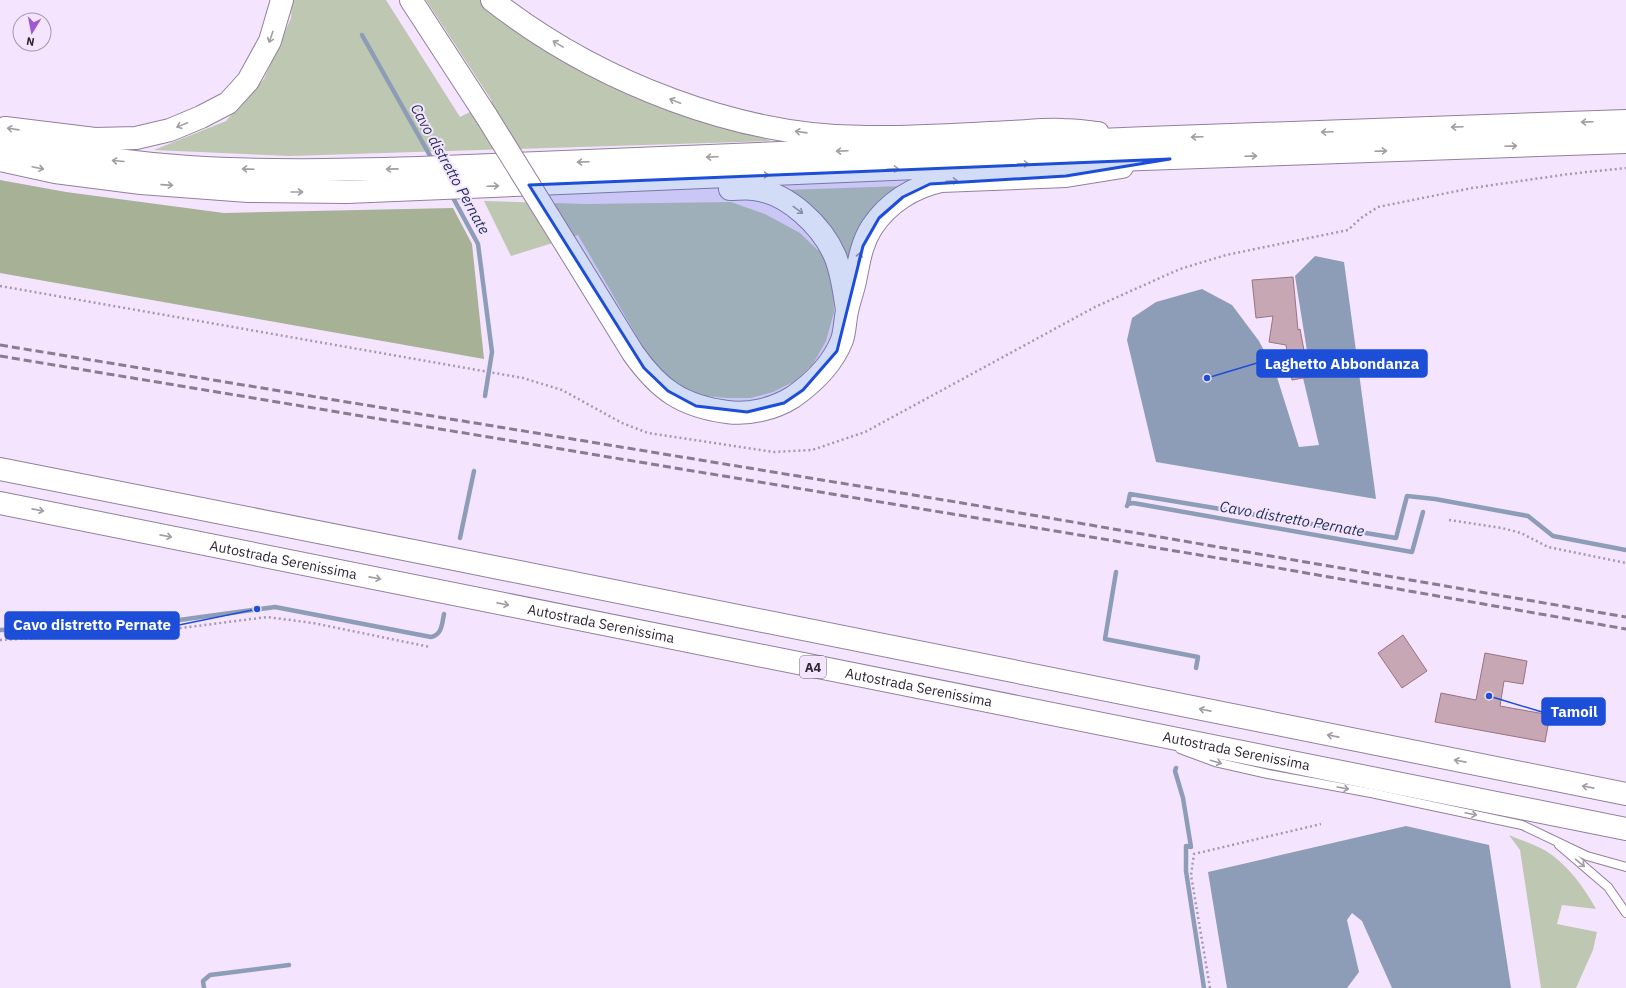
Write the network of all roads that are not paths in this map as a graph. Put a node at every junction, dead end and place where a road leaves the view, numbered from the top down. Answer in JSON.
{"nodes":[{"id":1,"x":282,"y":0,"type":"edge"},
{"id":2,"x":411,"y":0,"type":"edge"},
{"id":3,"x":492,"y":0,"type":"edge"},
{"id":4,"x":1626,"y":121,"type":"edge"},
{"id":5,"x":0,"y":128,"type":"edge"},
{"id":6,"x":1147,"y":138,"type":"junction"},
{"id":7,"x":0,"y":142,"type":"edge"},
{"id":8,"x":1626,"y":142,"type":"edge"},
{"id":9,"x":1170,"y":159,"type":"junction"},
{"id":10,"x":0,"y":160,"type":"edge"},
{"id":11,"x":442,"y":178,"type":"junction"},
{"id":12,"x":555,"y":184,"type":"junction"},
{"id":13,"x":847,"y":310,"type":"junction"},
{"id":14,"x":0,"y":469,"type":"edge"},
{"id":15,"x":0,"y":503,"type":"edge"},
{"id":16,"x":1127,"y":730,"type":"junction"},
{"id":17,"x":1626,"y":794,"type":"edge"},
{"id":18,"x":1626,"y":829,"type":"edge"},
{"id":19,"x":1550,"y":838,"type":"junction"},
{"id":20,"x":1626,"y":867,"type":"edge"},
{"id":21,"x":1626,"y":913,"type":"edge"}],
"edges":[{"from":1,"to":5,"type":"main road","one_way":true},
{"from":2,"to":13,"type":"main road","bridge":true},
{"from":6,"to":3,"type":"main road","one_way":true},
{"from":4,"to":6,"type":"main road","one_way":true},
{"from":6,"to":11,"type":"main road","one_way":true},
{"from":11,"to":7,"type":"main road","one_way":true},
{"from":9,"to":8,"type":"main road","one_way":true},
{"from":12,"to":9,"type":"main road","one_way":true},
{"from":13,"to":9,"type":"main road","one_way":true},
{"from":10,"to":11,"type":"main road","one_way":true},
{"from":11,"to":12,"type":"main road","one_way":true},
{"from":12,"to":13,"type":"main road","one_way":true},
{"from":17,"to":14,"type":"main road","one_way":true},
{"from":15,"to":16,"type":"main road","name":"Autostrada Serenissima","number":"A4","one_way":true},
{"from":16,"to":18,"type":"main road","name":"Autostrada Serenissima","number":"A4"},
{"from":16,"to":19,"type":"lane","one_way":true},
{"from":19,"to":20,"type":"lane"},
{"from":19,"to":21,"type":"lane","one_way":true}]}
